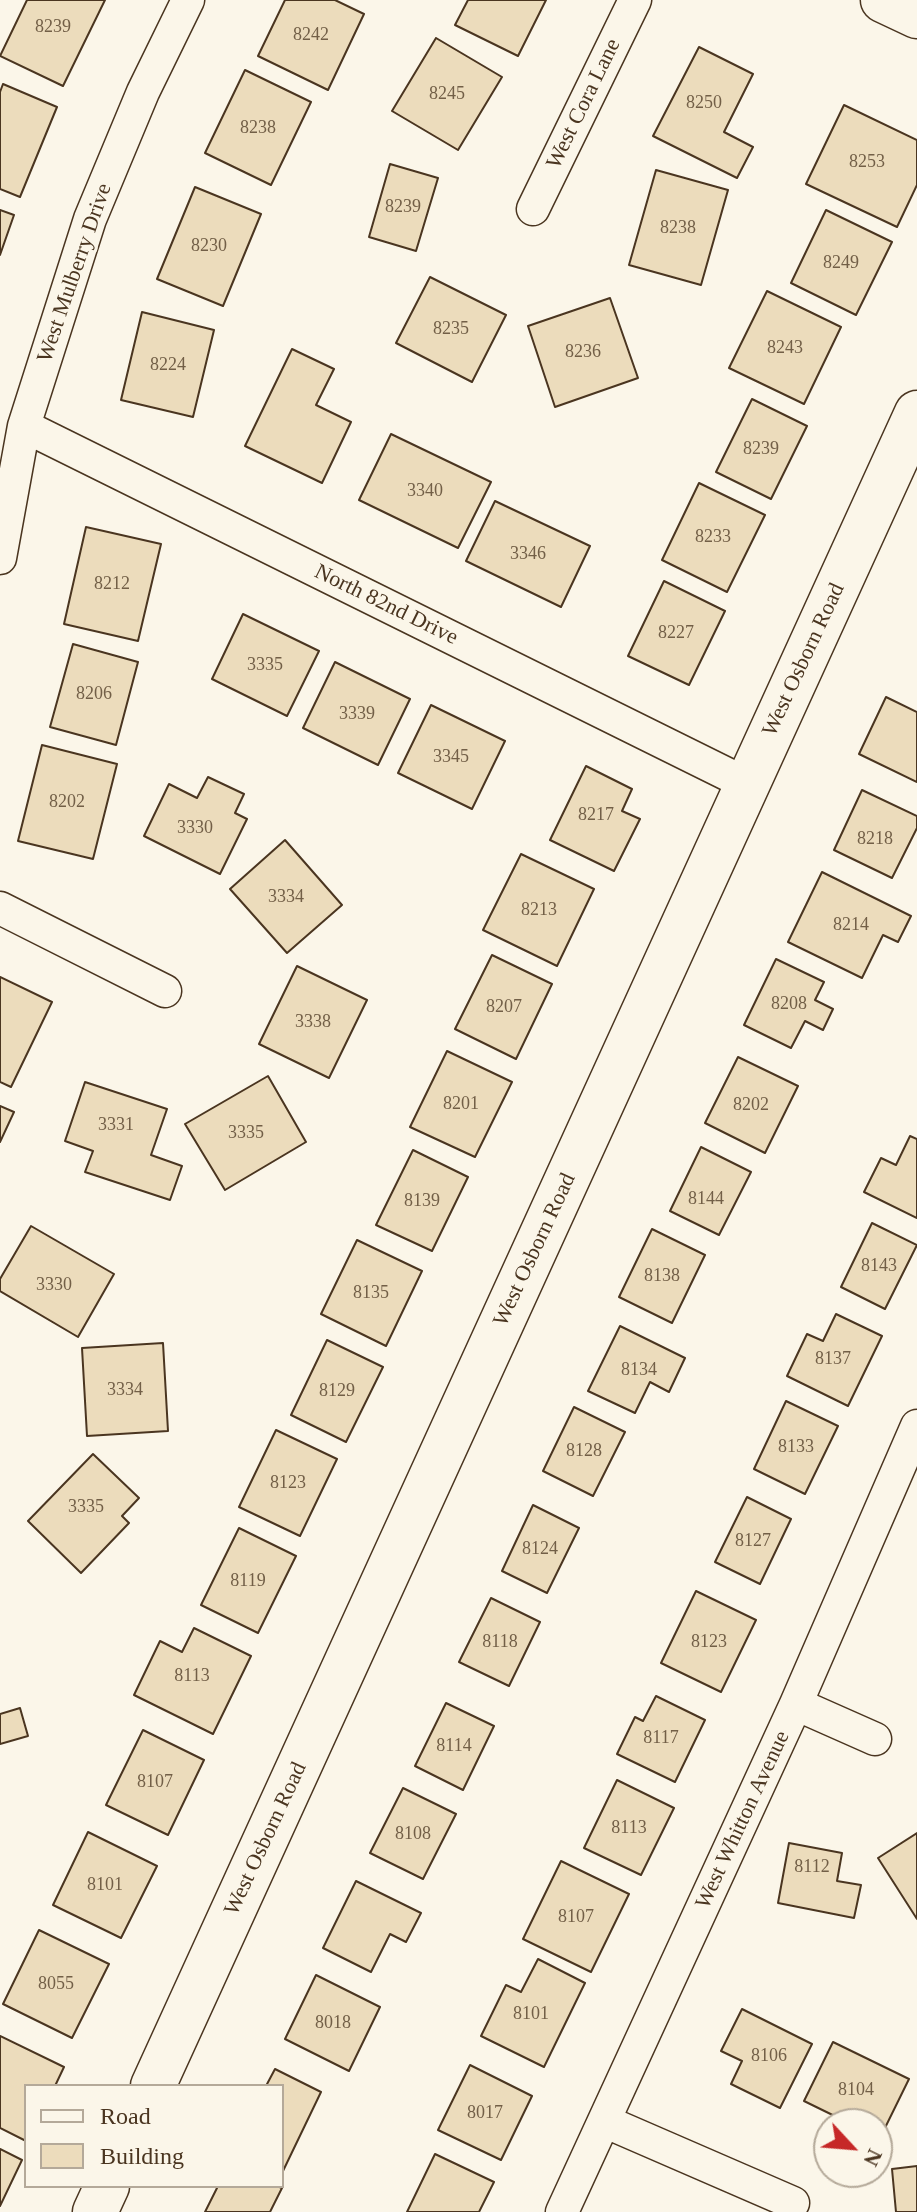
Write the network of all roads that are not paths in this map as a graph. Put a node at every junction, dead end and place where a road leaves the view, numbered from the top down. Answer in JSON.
{"nodes":[{"id":1,"x":188,"y":0,"type":"edge"},
{"id":2,"x":635,"y":0,"type":"edge"},
{"id":3,"x":883,"y":0,"type":"edge"},
{"id":4,"x":917,"y":16,"type":"edge"},
{"id":5,"x":533,"y":209,"type":"dead end"},
{"id":6,"x":917,"y":413,"type":"edge"},
{"id":7,"x":24,"y":426,"type":"junction"},
{"id":8,"x":0,"y":558,"type":"edge"},
{"id":9,"x":747,"y":784,"type":"junction"},
{"id":10,"x":0,"y":908,"type":"edge"},
{"id":11,"x":165,"y":991,"type":"dead end"},
{"id":12,"x":917,"y":1426,"type":"edge"},
{"id":13,"x":796,"y":1704,"type":"junction"},
{"id":14,"x":875,"y":1739,"type":"dead end"},
{"id":15,"x":154,"y":2084,"type":"edge"},
{"id":16,"x":604,"y":2121,"type":"junction"},
{"id":17,"x":106,"y":2188,"type":"edge"},
{"id":18,"x":793,"y":2203,"type":"dead end"},
{"id":19,"x":95,"y":2212,"type":"edge"},
{"id":20,"x":562,"y":2212,"type":"edge"}],
"edges":[{"from":1,"to":7,"type":"street","name":"West Mulberry Drive"},
{"from":2,"to":5,"type":"street","name":"West Cora Lane"},
{"from":3,"to":4,"type":"street"},
{"from":6,"to":9,"type":"street","name":"West Osborn Road"},
{"from":7,"to":8,"type":"street","name":"West Mulberry Drive"},
{"from":7,"to":9,"type":"street","name":"North 82nd Drive"},
{"from":9,"to":15,"type":"street","name":"West Osborn Road"},
{"from":10,"to":11,"type":"street"},
{"from":12,"to":13,"type":"street","name":"West Whitton Avenue"},
{"from":13,"to":14,"type":"street"},
{"from":13,"to":16,"type":"street","name":"West Whitton Avenue"},
{"from":16,"to":18,"type":"street"},
{"from":16,"to":20,"type":"street","name":"West Whitton Avenue"},
{"from":17,"to":19,"type":"street"}]}
